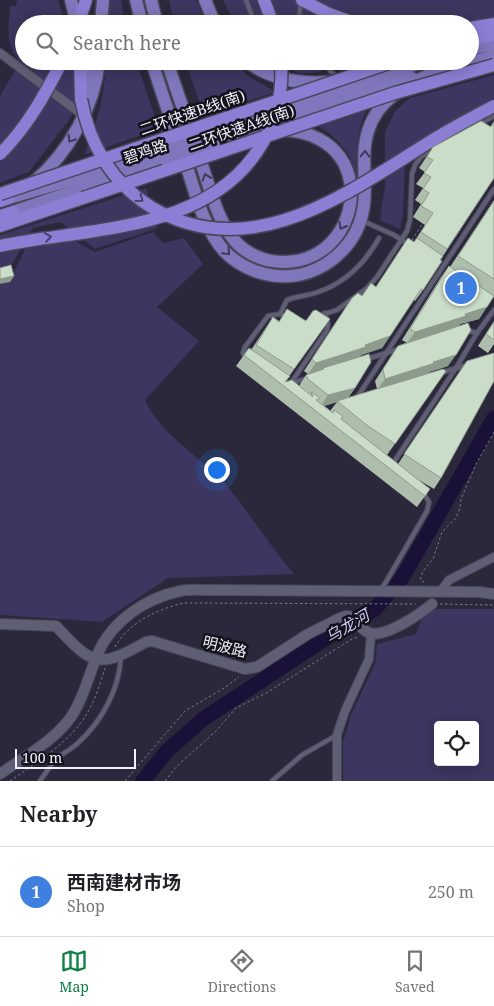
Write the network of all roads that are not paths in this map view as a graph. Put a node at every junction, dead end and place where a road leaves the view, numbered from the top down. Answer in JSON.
{"nodes":[{"id":1,"x":71,"y":0,"type":"edge"},
{"id":2,"x":87,"y":0,"type":"edge"},
{"id":3,"x":103,"y":0,"type":"edge"},
{"id":4,"x":136,"y":0,"type":"edge"},
{"id":5,"x":151,"y":0,"type":"edge"},
{"id":6,"x":204,"y":0,"type":"edge"},
{"id":7,"x":246,"y":0,"type":"edge"},
{"id":8,"x":264,"y":0,"type":"edge"},
{"id":9,"x":302,"y":0,"type":"edge"},
{"id":10,"x":75,"y":15,"type":"edge"},
{"id":11,"x":81,"y":15,"type":"edge"},
{"id":12,"x":85,"y":15,"type":"edge"},
{"id":13,"x":102,"y":15,"type":"edge"},
{"id":14,"x":140,"y":15,"type":"edge"},
{"id":15,"x":155,"y":15,"type":"edge"},
{"id":16,"x":211,"y":15,"type":"edge"},
{"id":17,"x":252,"y":15,"type":"edge"},
{"id":18,"x":270,"y":15,"type":"edge"},
{"id":19,"x":300,"y":15,"type":"edge"},
{"id":20,"x":332,"y":15,"type":"edge"},
{"id":21,"x":494,"y":24,"type":"edge"},
{"id":22,"x":479,"y":26,"type":"edge"},
{"id":23,"x":494,"y":34,"type":"edge"},
{"id":24,"x":479,"y":38,"type":"edge"},
{"id":25,"x":494,"y":44,"type":"edge"},
{"id":26,"x":479,"y":48,"type":"edge"},
{"id":27,"x":0,"y":54,"type":"edge"},
{"id":28,"x":494,"y":56,"type":"edge"},
{"id":29,"x":479,"y":60,"type":"edge"},
{"id":30,"x":15,"y":64,"type":"edge"},
{"id":31,"x":494,"y":66,"type":"edge"},
{"id":32,"x":23,"y":70,"type":"edge"},
{"id":33,"x":57,"y":70,"type":"edge"},
{"id":34,"x":80,"y":70,"type":"edge"},
{"id":35,"x":87,"y":70,"type":"edge"},
{"id":36,"x":97,"y":70,"type":"edge"},
{"id":37,"x":155,"y":70,"type":"edge"},
{"id":38,"x":170,"y":70,"type":"edge"},
{"id":39,"x":261,"y":70,"type":"edge"},
{"id":40,"x":281,"y":70,"type":"edge"},
{"id":41,"x":329,"y":70,"type":"edge"},
{"id":42,"x":380,"y":70,"type":"edge"},
{"id":43,"x":382,"y":70,"type":"edge"},
{"id":44,"x":385,"y":70,"type":"edge"},
{"id":45,"x":439,"y":70,"type":"edge"},
{"id":46,"x":440,"y":70,"type":"edge"},
{"id":47,"x":478,"y":70,"type":"edge"},
{"id":48,"x":479,"y":70,"type":"edge"},
{"id":49,"x":342,"y":81,"type":"junction"},
{"id":50,"x":494,"y":106,"type":"edge"},
{"id":51,"x":85,"y":113,"type":"junction"},
{"id":52,"x":494,"y":116,"type":"edge"},
{"id":53,"x":471,"y":129,"type":"edge"},
{"id":54,"x":234,"y":137,"type":"junction"},
{"id":55,"x":212,"y":138,"type":"junction"},
{"id":56,"x":438,"y":147,"type":"edge"},
{"id":57,"x":0,"y":154,"type":"edge"},
{"id":58,"x":165,"y":154,"type":"junction"},
{"id":59,"x":494,"y":189,"type":"edge"},
{"id":60,"x":3,"y":198,"type":"edge"},
{"id":61,"x":13,"y":212,"type":"joint"},
{"id":62,"x":0,"y":216,"type":"edge"},
{"id":63,"x":361,"y":220,"type":"junction"},
{"id":64,"x":0,"y":226,"type":"edge"},
{"id":65,"x":379,"y":238,"type":"dead end"},
{"id":66,"x":401,"y":239,"type":"junction"},
{"id":67,"x":0,"y":246,"type":"edge"},
{"id":68,"x":416,"y":250,"type":"edge"},
{"id":69,"x":436,"y":264,"type":"edge"},
{"id":70,"x":443,"y":269,"type":"junction"},
{"id":71,"x":450,"y":274,"type":"edge"},
{"id":72,"x":494,"y":310,"type":"edge"},
{"id":73,"x":325,"y":313,"type":"junction"},
{"id":74,"x":280,"y":314,"type":"junction"},
{"id":75,"x":309,"y":317,"type":"edge"},
{"id":76,"x":291,"y":319,"type":"edge"},
{"id":77,"x":463,"y":330,"type":"edge"},
{"id":78,"x":477,"y":333,"type":"junction"},
{"id":79,"x":406,"y":347,"type":"edge"},
{"id":80,"x":386,"y":353,"type":"junction"},
{"id":81,"x":360,"y":362,"type":"edge"},
{"id":82,"x":252,"y":363,"type":"edge"},
{"id":83,"x":471,"y":364,"type":"edge"},
{"id":84,"x":456,"y":368,"type":"junction"},
{"id":85,"x":438,"y":374,"type":"edge"},
{"id":86,"x":308,"y":379,"type":"edge"},
{"id":87,"x":364,"y":398,"type":"edge"},
{"id":88,"x":384,"y":462,"type":"edge"},
{"id":89,"x":418,"y":488,"type":"edge"},
{"id":90,"x":494,"y":557,"type":"edge"},
{"id":91,"x":380,"y":591,"type":"junction"},
{"id":92,"x":440,"y":592,"type":"junction"},
{"id":93,"x":494,"y":594,"type":"edge"},
{"id":94,"x":432,"y":604,"type":"road end"},
{"id":95,"x":0,"y":624,"type":"edge"},
{"id":96,"x":367,"y":632,"type":"junction"},
{"id":97,"x":122,"y":655,"type":"junction"},
{"id":98,"x":96,"y":659,"type":"junction"},
{"id":99,"x":337,"y":735,"type":"junction"},
{"id":100,"x":0,"y":774,"type":"edge"},
{"id":101,"x":40,"y":781,"type":"edge"},
{"id":102,"x":272,"y":781,"type":"edge"},
{"id":103,"x":337,"y":781,"type":"edge"}],
"edges":[{"from":1,"to":10,"type":"main road"},
{"from":2,"to":11,"type":"highway"},
{"from":2,"to":12,"type":"highway"},
{"from":3,"to":13,"type":"main road"},
{"from":4,"to":14,"type":"main road"},
{"from":5,"to":15,"type":"main road"},
{"from":6,"to":16,"type":"main road"},
{"from":7,"to":17,"type":"lane"},
{"from":8,"to":18,"type":"highway"},
{"from":9,"to":19,"type":"lane"},
{"from":9,"to":20,"type":"highway"},
{"from":21,"to":22,"type":"highway"},
{"from":23,"to":24,"type":"highway"},
{"from":25,"to":26,"type":"main road"},
{"from":27,"to":30,"type":"street"},
{"from":28,"to":29,"type":"main road"},
{"from":31,"to":48,"type":"highway","name":"二环快速A线(南)","bridge":true},
{"from":32,"to":51,"type":"street"},
{"from":33,"to":57,"type":"highway","bridge":true},
{"from":34,"to":50,"type":"highway","one_way":true,"bridge":true},
{"from":35,"to":51,"type":"main road"},
{"from":36,"to":51,"type":"main road"},
{"from":37,"to":63,"type":"main road","one_way":true},
{"from":54,"to":38,"type":"main road","one_way":true},
{"from":39,"to":49,"type":"main road"},
{"from":67,"to":40,"type":"highway","one_way":true,"bridge":true},
{"from":41,"to":49,"type":"lane"},
{"from":42,"to":49,"type":"main road"},
{"from":43,"to":60,"type":"highway","name":"二环快速B线(南)","bridge":true},
{"from":44,"to":55,"type":"main road","name":"碧鸡路"},
{"from":45,"to":54,"type":"main road","name":"碧鸡路"},
{"from":63,"to":46,"type":"main road","one_way":true},
{"from":47,"to":64,"type":"highway","name":"二环快速A线(南)","bridge":true},
{"from":51,"to":60,"type":"main road","one_way":true},
{"from":52,"to":53,"type":"lane"},
{"from":54,"to":55,"type":"main road","name":"碧鸡路"},
{"from":55,"to":58,"type":"main road","name":"碧鸡路","bridge":true},
{"from":56,"to":66,"type":"lane"},
{"from":58,"to":60,"type":"main road","name":"碧鸡路"},
{"from":58,"to":61,"type":"main road","name":"碧鸡路"},
{"from":59,"to":70,"type":"lane"},
{"from":61,"to":62,"type":"highway","name":"碧鸡路"},
{"from":63,"to":66,"type":"lane"},
{"from":65,"to":74,"type":"lane"},
{"from":66,"to":68,"type":"lane"},
{"from":66,"to":73,"type":"lane"},
{"from":69,"to":70,"type":"lane"},
{"from":70,"to":71,"type":"lane"},
{"from":70,"to":80,"type":"lane"},
{"from":72,"to":78,"type":"lane"},
{"from":73,"to":75,"type":"lane"},
{"from":73,"to":86,"type":"lane"},
{"from":74,"to":76,"type":"lane"},
{"from":74,"to":82,"type":"lane"},
{"from":77,"to":78,"type":"lane"},
{"from":78,"to":84,"type":"lane"},
{"from":79,"to":80,"type":"lane"},
{"from":80,"to":81,"type":"lane"},
{"from":80,"to":87,"type":"lane"},
{"from":83,"to":84,"type":"lane"},
{"from":84,"to":85,"type":"lane"},
{"from":84,"to":88,"type":"lane"},
{"from":89,"to":91,"type":"lane"},
{"from":90,"to":92,"type":"street"},
{"from":91,"to":92,"type":"street"},
{"from":91,"to":98,"type":"street"},
{"from":92,"to":93,"type":"street"},
{"from":94,"to":96,"type":"street"},
{"from":95,"to":98,"type":"street"},
{"from":96,"to":97,"type":"street","name":"明波路"},
{"from":96,"to":99,"type":"street"},
{"from":97,"to":98,"type":"street","name":"明波路"},
{"from":97,"to":101,"type":"lane"},
{"from":98,"to":100,"type":"street"},
{"from":99,"to":102,"type":"lane"},
{"from":99,"to":103,"type":"street"}]}
